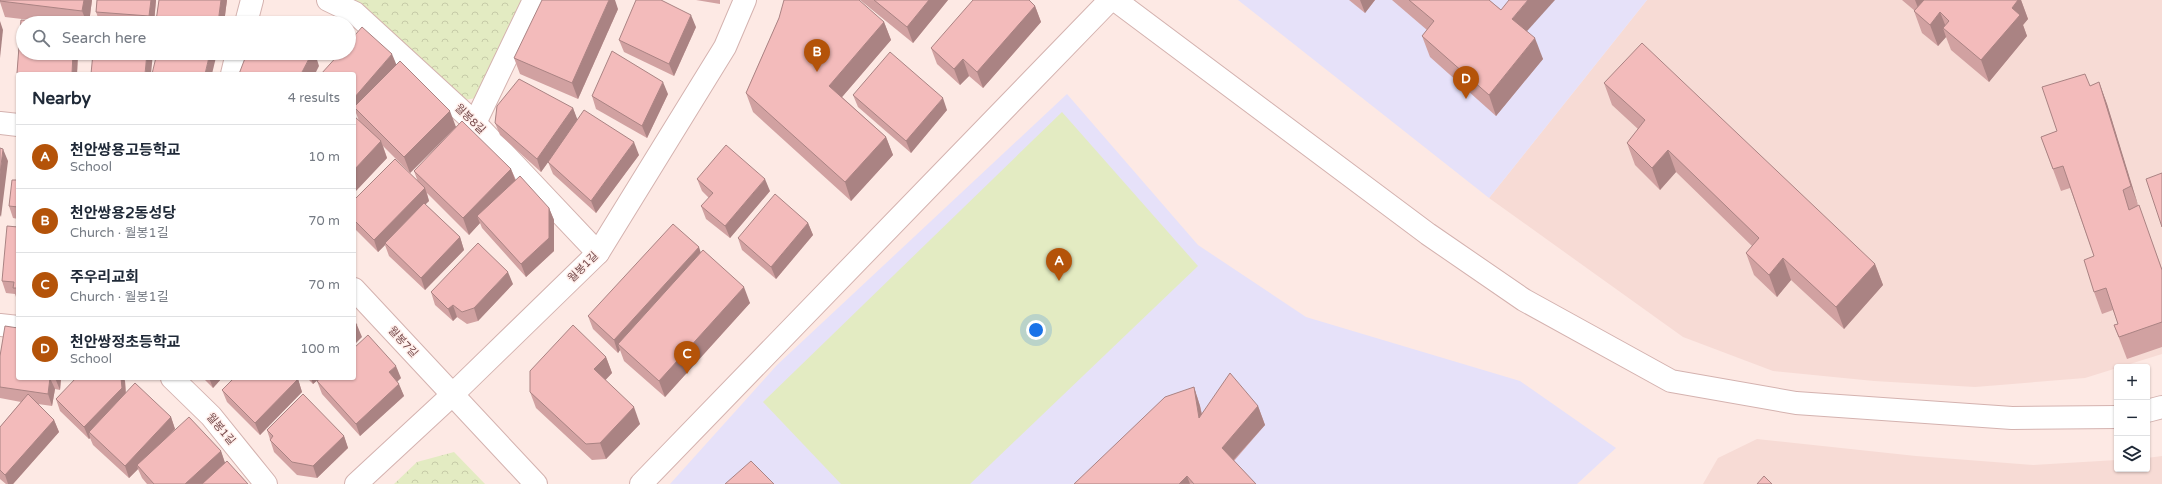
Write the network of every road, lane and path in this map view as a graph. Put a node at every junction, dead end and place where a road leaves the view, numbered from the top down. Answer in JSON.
{"nodes":[{"id":1,"x":252,"y":0,"type":"edge"},
{"id":2,"x":328,"y":0,"type":"edge"},
{"id":3,"x":534,"y":0,"type":"edge"},
{"id":4,"x":745,"y":0,"type":"edge"},
{"id":5,"x":1110,"y":0,"type":"edge"},
{"id":6,"x":1115,"y":0,"type":"edge"},
{"id":7,"x":248,"y":16,"type":"edge"},
{"id":8,"x":236,"y":60,"type":"edge"},
{"id":9,"x":233,"y":72,"type":"edge"},
{"id":10,"x":0,"y":123,"type":"edge"},
{"id":11,"x":475,"y":124,"type":"junction"},
{"id":12,"x":16,"y":125,"type":"edge"},
{"id":13,"x":598,"y":253,"type":"junction"},
{"id":14,"x":356,"y":291,"type":"edge"},
{"id":15,"x":0,"y":325,"type":"edge"},
{"id":16,"x":16,"y":327,"type":"edge"},
{"id":17,"x":174,"y":380,"type":"edge"},
{"id":18,"x":451,"y":396,"type":"junction"},
{"id":19,"x":2162,"y":407,"type":"edge"},
{"id":20,"x":2150,"y":410,"type":"edge"},
{"id":21,"x":2114,"y":417,"type":"edge"},
{"id":22,"x":266,"y":484,"type":"edge"},
{"id":23,"x":356,"y":484,"type":"edge"},
{"id":24,"x":536,"y":484,"type":"edge"},
{"id":25,"x":641,"y":484,"type":"edge"}],
"edges":[{"from":1,"to":7,"type":"street"},
{"from":2,"to":11,"type":"street","name":"월봉8길"},
{"from":3,"to":11,"type":"street"},
{"from":4,"to":13,"type":"street","name":"월봉1길"},
{"from":5,"to":25,"type":"street"},
{"from":6,"to":21,"type":"street"},
{"from":8,"to":9,"type":"street"},
{"from":10,"to":12,"type":"street"},
{"from":11,"to":13,"type":"street","name":"월봉8길"},
{"from":13,"to":18,"type":"street","name":"월봉1길"},
{"from":14,"to":18,"type":"street","name":"월봉7길"},
{"from":15,"to":16,"type":"street"},
{"from":17,"to":22,"type":"street","name":"월봉1길"},
{"from":18,"to":23,"type":"street","name":"월봉1길"},
{"from":18,"to":24,"type":"street","name":"월봉7길"},
{"from":19,"to":20,"type":"street"}]}
